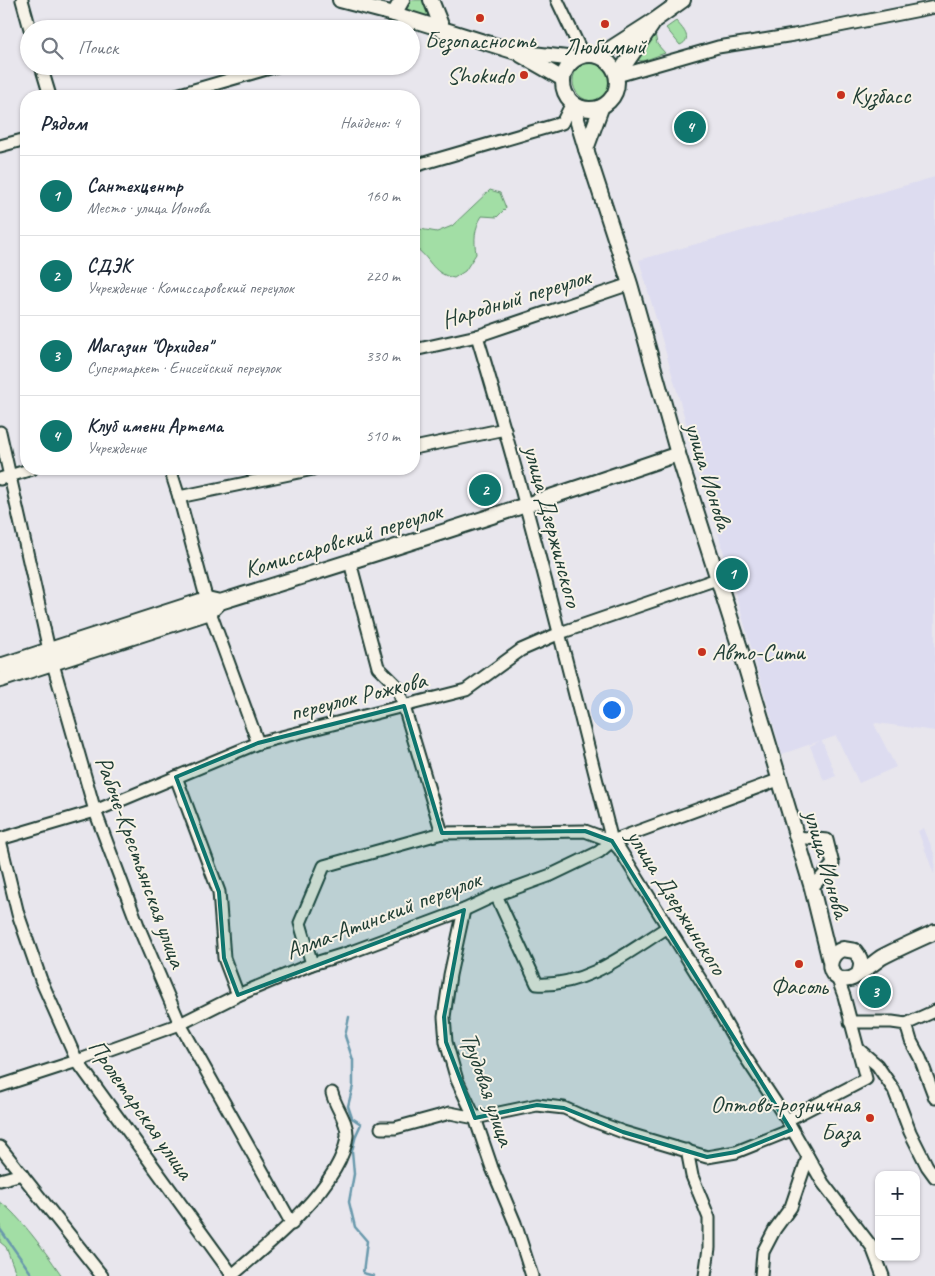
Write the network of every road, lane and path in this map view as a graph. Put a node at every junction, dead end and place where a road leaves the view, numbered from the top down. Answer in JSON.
{"nodes":[{"id":1,"x":22,"y":0,"type":"edge"},
{"id":2,"x":340,"y":0,"type":"edge"},
{"id":3,"x":402,"y":0,"type":"edge"},
{"id":4,"x":431,"y":0,"type":"edge"},
{"id":5,"x":557,"y":0,"type":"edge"},
{"id":6,"x":683,"y":0,"type":"edge"},
{"id":7,"x":935,"y":7,"type":"edge"},
{"id":8,"x":394,"y":14,"type":"junction"},
{"id":9,"x":28,"y":20,"type":"edge"},
{"id":10,"x":414,"y":20,"type":"edge"},
{"id":11,"x":655,"y":20,"type":"junction"},
{"id":12,"x":420,"y":22,"type":"edge"},
{"id":13,"x":443,"y":30,"type":"junction"},
{"id":14,"x":516,"y":52,"type":"junction"},
{"id":15,"x":598,"y":56,"type":"junction"},
{"id":16,"x":579,"y":57,"type":"junction"},
{"id":17,"x":44,"y":75,"type":"edge"},
{"id":18,"x":254,"y":75,"type":"edge"},
{"id":19,"x":617,"y":76,"type":"junction"},
{"id":20,"x":563,"y":78,"type":"junction"},
{"id":21,"x":48,"y":90,"type":"edge"},
{"id":22,"x":217,"y":90,"type":"edge"},
{"id":23,"x":572,"y":103,"type":"junction"},
{"id":24,"x":600,"y":108,"type":"junction"},
{"id":25,"x":20,"y":141,"type":"edge"},
{"id":26,"x":0,"y":146,"type":"edge"},
{"id":27,"x":586,"y":149,"type":"junction"},
{"id":28,"x":420,"y":164,"type":"edge"},
{"id":29,"x":630,"y":284,"type":"junction"},
{"id":30,"x":476,"y":336,"type":"junction"},
{"id":31,"x":420,"y":349,"type":"edge"},
{"id":32,"x":505,"y":429,"type":"junction"},
{"id":33,"x":0,"y":432,"type":"edge"},
{"id":34,"x":420,"y":447,"type":"edge"},
{"id":35,"x":678,"y":454,"type":"junction"},
{"id":36,"x":20,"y":473,"type":"edge"},
{"id":37,"x":172,"y":475,"type":"edge"},
{"id":38,"x":284,"y":475,"type":"edge"},
{"id":39,"x":5,"y":478,"type":"edge"},
{"id":40,"x":179,"y":497,"type":"junction"},
{"id":41,"x":526,"y":506,"type":"junction"},
{"id":42,"x":350,"y":562,"type":"junction"},
{"id":43,"x":718,"y":579,"type":"junction"},
{"id":44,"x":212,"y":604,"type":"junction"},
{"id":45,"x":560,"y":633,"type":"junction"},
{"id":46,"x":51,"y":657,"type":"junction"},
{"id":47,"x":0,"y":666,"type":"edge"},
{"id":48,"x":0,"y":680,"type":"edge"},
{"id":49,"x":404,"y":706,"type":"junction"},
{"id":50,"x":258,"y":743,"type":"junction"},
{"id":51,"x":176,"y":777,"type":"junction"},
{"id":52,"x":778,"y":780,"type":"junction"},
{"id":53,"x":95,"y":811,"type":"junction"},
{"id":54,"x":442,"y":833,"type":"junction"},
{"id":55,"x":797,"y":837,"type":"junction"},
{"id":56,"x":0,"y":840,"type":"edge"},
{"id":57,"x":612,"y":841,"type":"junction"},
{"id":58,"x":812,"y":888,"type":"junction"},
{"id":59,"x":496,"y":895,"type":"junction"},
{"id":60,"x":464,"y":910,"type":"junction"},
{"id":61,"x":818,"y":911,"type":"junction"},
{"id":62,"x":668,"y":927,"type":"junction"},
{"id":63,"x":935,"y":932,"type":"edge"},
{"id":64,"x":852,"y":950,"type":"junction"},
{"id":65,"x":882,"y":958,"type":"junction"},
{"id":66,"x":830,"y":961,"type":"junction"},
{"id":67,"x":312,"y":964,"type":"junction"},
{"id":68,"x":848,"y":977,"type":"junction"},
{"id":69,"x":238,"y":995,"type":"junction"},
{"id":70,"x":935,"y":1011,"type":"edge"},
{"id":71,"x":850,"y":1022,"type":"junction"},
{"id":72,"x":180,"y":1024,"type":"junction"},
{"id":73,"x":906,"y":1024,"type":"junction"},
{"id":74,"x":857,"y":1048,"type":"junction"},
{"id":75,"x":77,"y":1061,"type":"junction"},
{"id":76,"x":930,"y":1074,"type":"edge"},
{"id":77,"x":0,"y":1086,"type":"edge"},
{"id":78,"x":332,"y":1093,"type":"dead end"},
{"id":79,"x":935,"y":1098,"type":"edge"},
{"id":80,"x":475,"y":1118,"type":"junction"},
{"id":81,"x":789,"y":1125,"type":"junction"},
{"id":82,"x":381,"y":1128,"type":"dead end"},
{"id":83,"x":0,"y":1147,"type":"edge"},
{"id":84,"x":686,"y":1150,"type":"junction"},
{"id":85,"x":808,"y":1157,"type":"junction"},
{"id":86,"x":22,"y":1174,"type":"junction"},
{"id":87,"x":935,"y":1177,"type":"edge"},
{"id":88,"x":0,"y":1180,"type":"edge"},
{"id":89,"x":292,"y":1224,"type":"junction"},
{"id":90,"x":102,"y":1276,"type":"edge"},
{"id":91,"x":232,"y":1276,"type":"edge"},
{"id":92,"x":532,"y":1276,"type":"edge"},
{"id":93,"x":706,"y":1276,"type":"edge"},
{"id":94,"x":761,"y":1276,"type":"edge"},
{"id":95,"x":883,"y":1276,"type":"edge"}],
"edges":[{"from":1,"to":9,"type":"street"},
{"from":2,"to":8,"type":"main road"},
{"from":3,"to":8,"type":"main road"},
{"from":4,"to":13,"type":"main road"},
{"from":5,"to":16,"type":"street"},
{"from":6,"to":11,"type":"main road"},
{"from":7,"to":19,"type":"street"},
{"from":8,"to":10,"type":"main road"},
{"from":11,"to":15,"type":"main road"},
{"from":11,"to":19,"type":"main road"},
{"from":12,"to":13,"type":"main road"},
{"from":13,"to":14,"type":"main road"},
{"from":14,"to":16,"type":"main road"},
{"from":14,"to":20,"type":"main road"},
{"from":15,"to":16,"type":"main road"},
{"from":15,"to":19,"type":"main road"},
{"from":16,"to":20,"type":"main road"},
{"from":17,"to":21,"type":"street"},
{"from":18,"to":22,"type":"street"},
{"from":19,"to":24,"type":"main road"},
{"from":20,"to":23,"type":"main road"},
{"from":23,"to":24,"type":"main road"},
{"from":23,"to":27,"type":"main road","name":"улица Ионова"},
{"from":23,"to":28,"type":"street"},
{"from":24,"to":27,"type":"main road"},
{"from":25,"to":26,"type":"street"},
{"from":27,"to":29,"type":"main road","name":"улица Ионова"},
{"from":29,"to":30,"type":"street","name":"Народный переулок"},
{"from":29,"to":35,"type":"main road","name":"улица Ионова"},
{"from":30,"to":31,"type":"street","name":"Народный переулок"},
{"from":30,"to":32,"type":"street","name":"улица Дзержинского"},
{"from":32,"to":34,"type":"street"},
{"from":32,"to":41,"type":"street","name":"улица Дзержинского"},
{"from":33,"to":39,"type":"street","name":"Рабоче-Крестьянская улица"},
{"from":35,"to":41,"type":"main road","name":"Комиссаровский переулок"},
{"from":35,"to":43,"type":"main road","name":"улица Ионова"},
{"from":36,"to":39,"type":"street"},
{"from":37,"to":40,"type":"street"},
{"from":38,"to":40,"type":"street"},
{"from":39,"to":46,"type":"street","name":"Рабоче-Крестьянская улица"},
{"from":40,"to":44,"type":"street"},
{"from":41,"to":42,"type":"main road","name":"Комиссаровский переулок"},
{"from":41,"to":45,"type":"street","name":"улица Дзержинского"},
{"from":42,"to":44,"type":"main road","name":"Комиссаровский переулок"},
{"from":42,"to":49,"type":"street"},
{"from":43,"to":45,"type":"street","name":"переулок Рожкова"},
{"from":43,"to":52,"type":"main road","name":"улица Ионова"},
{"from":44,"to":46,"type":"main road","name":"Комиссаровский переулок"},
{"from":44,"to":50,"type":"street"},
{"from":45,"to":49,"type":"street","name":"переулок Рожкова"},
{"from":45,"to":57,"type":"street","name":"улица Дзержинского"},
{"from":46,"to":47,"type":"main road","name":"Комиссаровский переулок"},
{"from":46,"to":48,"type":"main road","name":"Комиссаровский переулок"},
{"from":46,"to":53,"type":"street","name":"Рабоче-Крестьянская улица"},
{"from":49,"to":50,"type":"street","name":"переулок Рожкова"},
{"from":49,"to":54,"type":"street"},
{"from":50,"to":51,"type":"street","name":"переулок Рожкова"},
{"from":51,"to":53,"type":"street","name":"переулок Рожкова"},
{"from":51,"to":69,"type":"street"},
{"from":52,"to":55,"type":"main road","name":"улица Ионова"},
{"from":52,"to":57,"type":"street","name":"Алма-Атинский переулок"},
{"from":53,"to":56,"type":"street","name":"переулок Рожкова"},
{"from":53,"to":72,"type":"street","name":"Рабоче-Крестьянская улица"},
{"from":54,"to":57,"type":"street"},
{"from":54,"to":67,"type":"street"},
{"from":55,"to":58,"type":"main road","name":"улица Ионова"},
{"from":55,"to":58,"type":"street"},
{"from":56,"to":75,"type":"street","name":"Пролетарская улица"},
{"from":57,"to":59,"type":"street","name":"Алма-Атинский переулок"},
{"from":57,"to":62,"type":"street","name":"улица Дзержинского"},
{"from":58,"to":61,"type":"main road","name":"улица Ионова"},
{"from":59,"to":60,"type":"street","name":"Алма-Атинский переулок"},
{"from":59,"to":62,"type":"street"},
{"from":60,"to":67,"type":"street","name":"Алма-Атинский переулок"},
{"from":60,"to":80,"type":"street","name":"Трудовая улица"},
{"from":61,"to":64,"type":"main road"},
{"from":61,"to":66,"type":"main road","name":"улица Ионова"},
{"from":62,"to":81,"type":"street","name":"улица Дзержинского"},
{"from":63,"to":65,"type":"main road"},
{"from":64,"to":65,"type":"main road"},
{"from":64,"to":66,"type":"main road"},
{"from":64,"to":68,"type":"main road"},
{"from":65,"to":68,"type":"main road"},
{"from":66,"to":68,"type":"main road"},
{"from":67,"to":69,"type":"street","name":"Алма-Атинский переулок"},
{"from":68,"to":71,"type":"street"},
{"from":69,"to":72,"type":"street","name":"Алма-Атинский переулок"},
{"from":70,"to":73,"type":"street"},
{"from":71,"to":73,"type":"street"},
{"from":71,"to":74,"type":"street"},
{"from":72,"to":75,"type":"street","name":"Алма-Атинский переулок"},
{"from":72,"to":89,"type":"street","name":"Рабоче-Крестьянская улица"},
{"from":73,"to":76,"type":"street"},
{"from":74,"to":81,"type":"street"},
{"from":74,"to":87,"type":"street"},
{"from":75,"to":77,"type":"street","name":"Алма-Атинский переулок"},
{"from":75,"to":91,"type":"street","name":"Пролетарская улица"},
{"from":76,"to":79,"type":"street"},
{"from":78,"to":89,"type":"street"},
{"from":80,"to":82,"type":"street"},
{"from":80,"to":84,"type":"street"},
{"from":80,"to":92,"type":"street","name":"Трудовая улица"},
{"from":81,"to":84,"type":"street"},
{"from":81,"to":85,"type":"street","name":"улица Дзержинского"},
{"from":83,"to":86,"type":"street"},
{"from":84,"to":93,"type":"street"},
{"from":85,"to":94,"type":"street"},
{"from":85,"to":95,"type":"street","name":"улица Дзержинского"},
{"from":86,"to":88,"type":"street"},
{"from":86,"to":90,"type":"street"},
{"from":89,"to":91,"type":"street"}]}
